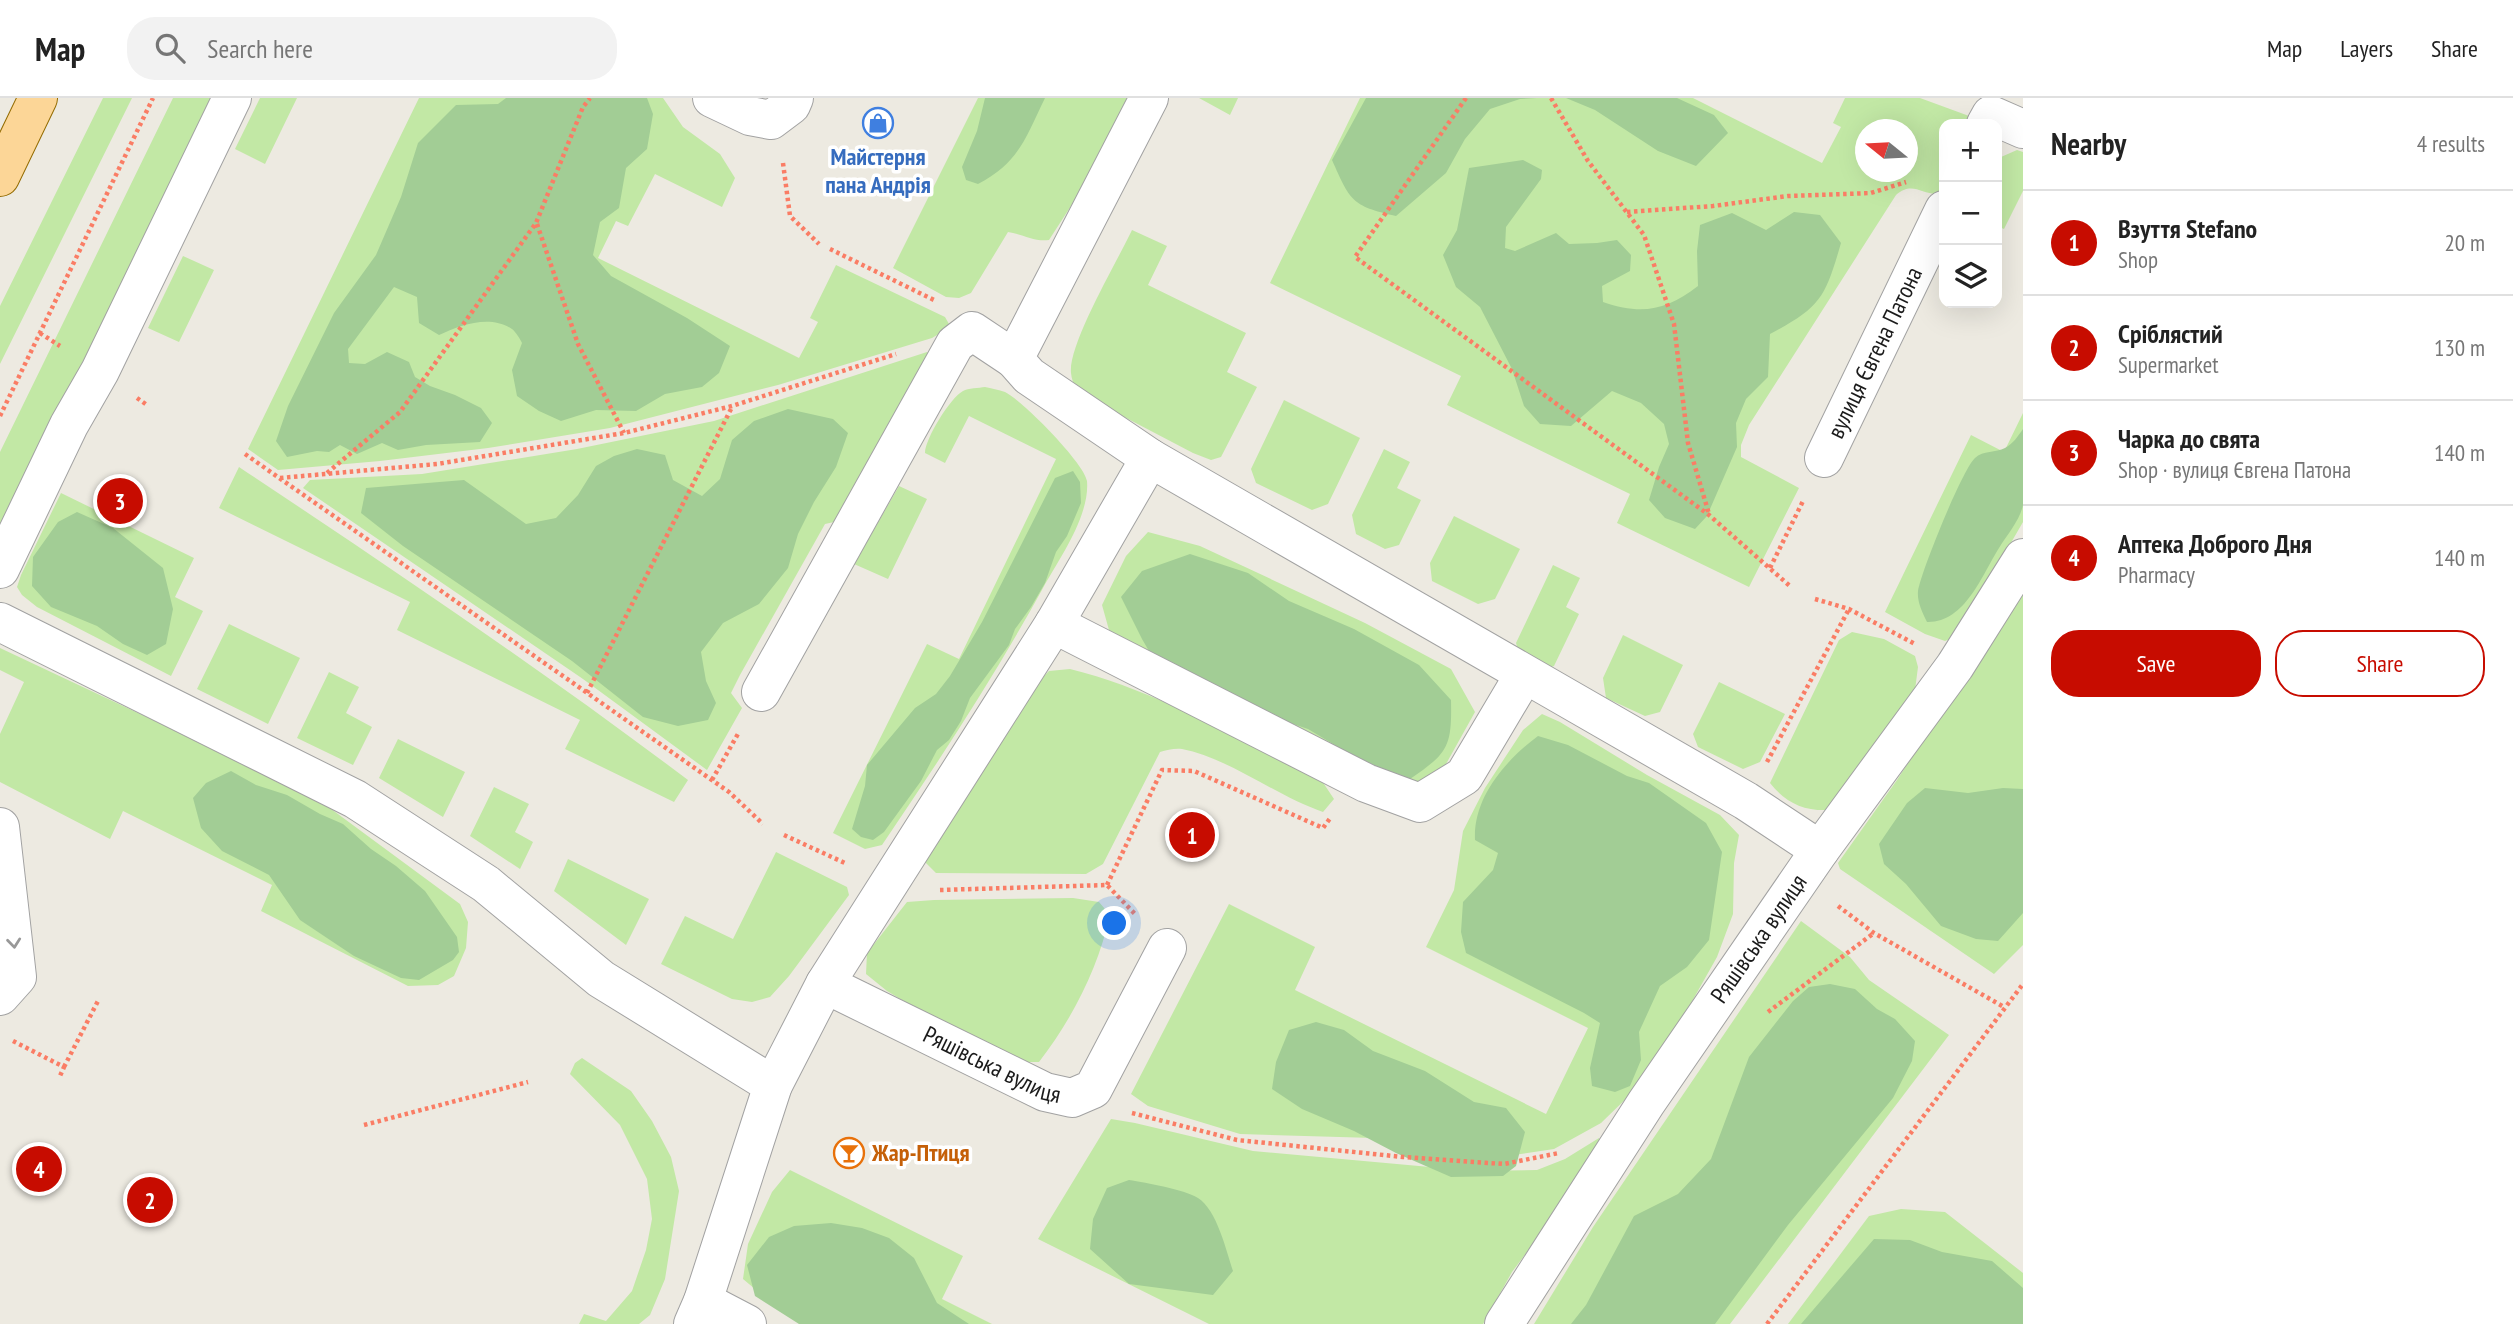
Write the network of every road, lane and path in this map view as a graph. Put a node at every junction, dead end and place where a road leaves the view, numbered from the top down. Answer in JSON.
{"nodes":[{"id":1,"x":38,"y":98,"type":"edge"},
{"id":2,"x":153,"y":98,"type":"edge"},
{"id":3,"x":232,"y":98,"type":"edge"},
{"id":4,"x":590,"y":98,"type":"edge"},
{"id":5,"x":712,"y":98,"type":"edge"},
{"id":6,"x":1149,"y":98,"type":"edge"},
{"id":7,"x":1466,"y":98,"type":"edge"},
{"id":8,"x":1550,"y":98,"type":"edge"},
{"id":9,"x":783,"y":109,"type":"edge"},
{"id":10,"x":2002,"y":119,"type":"edge"},
{"id":11,"x":2023,"y":129,"type":"edge"},
{"id":12,"x":0,"y":177,"type":"edge"},
{"id":13,"x":1905,"y":182,"type":"edge"},
{"id":14,"x":1626,"y":212,"type":"junction"},
{"id":15,"x":1939,"y":221,"type":"edge"},
{"id":16,"x":536,"y":223,"type":"junction"},
{"id":17,"x":819,"y":244,"type":"dead end"},
{"id":18,"x":830,"y":249,"type":"dead end"},
{"id":19,"x":964,"y":337,"type":"junction"},
{"id":20,"x":1014,"y":359,"type":"junction"},
{"id":21,"x":732,"y":406,"type":"junction"},
{"id":22,"x":0,"y":416,"type":"edge"},
{"id":23,"x":624,"y":433,"type":"junction"},
{"id":24,"x":245,"y":453,"type":"dead end"},
{"id":25,"x":1150,"y":458,"type":"junction"},
{"id":26,"x":1824,"y":458,"type":"joint"},
{"id":27,"x":326,"y":473,"type":"junction"},
{"id":28,"x":280,"y":478,"type":"junction"},
{"id":29,"x":1709,"y":515,"type":"junction"},
{"id":30,"x":2023,"y":558,"type":"edge"},
{"id":31,"x":1770,"y":568,"type":"junction"},
{"id":32,"x":0,"y":569,"type":"edge"},
{"id":33,"x":1791,"y":587,"type":"dead end"},
{"id":34,"x":1815,"y":599,"type":"dead end"},
{"id":35,"x":1849,"y":608,"type":"junction"},
{"id":36,"x":0,"y":622,"type":"edge"},
{"id":37,"x":1054,"y":624,"type":"junction"},
{"id":38,"x":1955,"y":666,"type":"junction"},
{"id":39,"x":1524,"y":675,"type":"junction"},
{"id":40,"x":761,"y":691,"type":"joint"},
{"id":41,"x":587,"y":693,"type":"junction"},
{"id":42,"x":712,"y":780,"type":"junction"},
{"id":43,"x":1746,"y":802,"type":"junction"},
{"id":44,"x":763,"y":824,"type":"dead end"},
{"id":45,"x":0,"y":827,"type":"edge"},
{"id":46,"x":1322,"y":828,"type":"dead end"},
{"id":47,"x":784,"y":835,"type":"dead end"},
{"id":48,"x":1811,"y":864,"type":"junction"},
{"id":49,"x":878,"y":899,"type":"junction"},
{"id":50,"x":1167,"y":948,"type":"dead end"},
{"id":51,"x":825,"y":984,"type":"junction"},
{"id":52,"x":2023,"y":984,"type":"edge"},
{"id":53,"x":0,"y":996,"type":"edge"},
{"id":54,"x":99,"y":999,"type":"dead end"},
{"id":55,"x":2004,"y":1007,"type":"junction"},
{"id":56,"x":11,"y":1040,"type":"dead end"},
{"id":57,"x":64,"y":1067,"type":"junction"},
{"id":58,"x":60,"y":1076,"type":"dead end"},
{"id":59,"x":528,"y":1082,"type":"dead end"},
{"id":60,"x":773,"y":1086,"type":"junction"},
{"id":61,"x":1072,"y":1098,"type":"junction"},
{"id":62,"x":364,"y":1125,"type":"dead end"},
{"id":63,"x":1568,"y":1151,"type":"dead end"},
{"id":64,"x":698,"y":1313,"type":"edge"},
{"id":65,"x":747,"y":1324,"type":"edge"},
{"id":66,"x":1504,"y":1324,"type":"edge"},
{"id":67,"x":1767,"y":1324,"type":"edge"}],
"edges":[{"from":1,"to":12,"type":"main road"},
{"from":2,"to":22,"type":"path"},
{"from":3,"to":32,"type":"lane"},
{"from":4,"to":16,"type":"path"},
{"from":5,"to":9,"type":"lane"},
{"from":6,"to":20,"type":"lane"},
{"from":7,"to":29,"type":"path"},
{"from":8,"to":14,"type":"path"},
{"from":9,"to":17,"type":"path"},
{"from":10,"to":11,"type":"lane"},
{"from":13,"to":14,"type":"path"},
{"from":14,"to":29,"type":"path"},
{"from":15,"to":26,"type":"lane","name":"вулиця Євгена Патона"},
{"from":16,"to":23,"type":"path"},
{"from":16,"to":27,"type":"path"},
{"from":18,"to":19,"type":"path"},
{"from":19,"to":20,"type":"lane"},
{"from":19,"to":21,"type":"path"},
{"from":19,"to":40,"type":"lane"},
{"from":20,"to":25,"type":"lane"},
{"from":21,"to":23,"type":"path"},
{"from":21,"to":41,"type":"path"},
{"from":23,"to":27,"type":"path"},
{"from":24,"to":28,"type":"path"},
{"from":25,"to":37,"type":"lane"},
{"from":25,"to":39,"type":"lane"},
{"from":26,"to":31,"type":"path"},
{"from":27,"to":28,"type":"path"},
{"from":28,"to":41,"type":"path"},
{"from":29,"to":31,"type":"path"},
{"from":30,"to":38,"type":"lane","name":"Ряшівська вулиця"},
{"from":31,"to":33,"type":"path"},
{"from":34,"to":35,"type":"path"},
{"from":35,"to":38,"type":"path"},
{"from":35,"to":43,"type":"path"},
{"from":36,"to":60,"type":"lane"},
{"from":37,"to":39,"type":"lane"},
{"from":37,"to":49,"type":"lane"},
{"from":38,"to":48,"type":"lane","name":"Ряшівська вулиця"},
{"from":39,"to":43,"type":"lane"},
{"from":40,"to":42,"type":"path"},
{"from":41,"to":42,"type":"path"},
{"from":42,"to":44,"type":"path"},
{"from":43,"to":48,"type":"lane"},
{"from":45,"to":53,"type":"lane","one_way":true},
{"from":46,"to":49,"type":"path"},
{"from":47,"to":49,"type":"path"},
{"from":48,"to":55,"type":"path"},
{"from":48,"to":66,"type":"lane","name":"Ряшівська вулиця"},
{"from":49,"to":51,"type":"lane"},
{"from":50,"to":61,"type":"lane","name":"Ряшівська вулиця"},
{"from":51,"to":60,"type":"lane"},
{"from":51,"to":61,"type":"lane","name":"Ряшівська вулиця"},
{"from":52,"to":55,"type":"path"},
{"from":54,"to":57,"type":"path"},
{"from":55,"to":67,"type":"path"},
{"from":56,"to":57,"type":"path"},
{"from":57,"to":58,"type":"path"},
{"from":59,"to":62,"type":"path"},
{"from":60,"to":64,"type":"lane"},
{"from":61,"to":63,"type":"path"},
{"from":64,"to":65,"type":"lane"}]}
